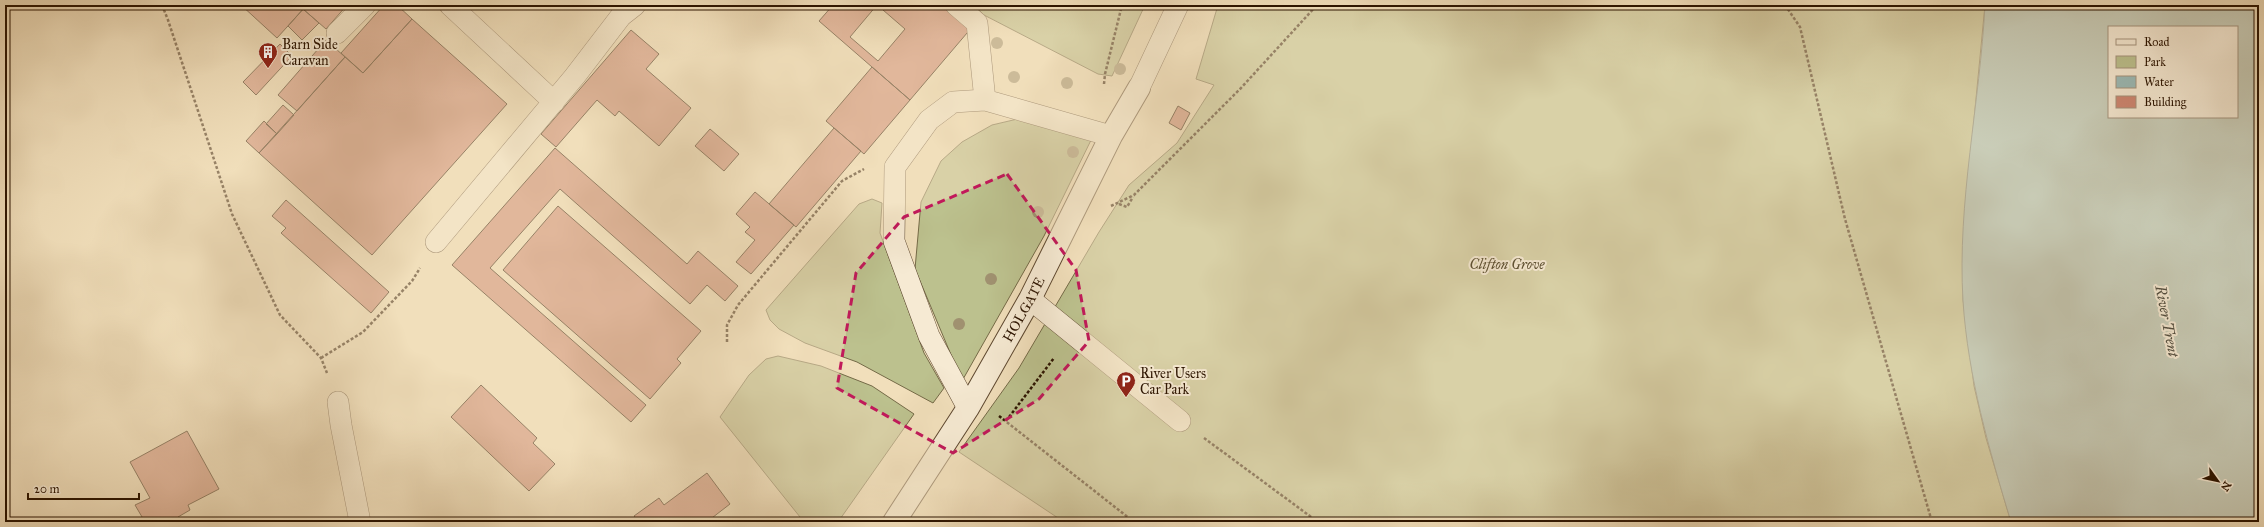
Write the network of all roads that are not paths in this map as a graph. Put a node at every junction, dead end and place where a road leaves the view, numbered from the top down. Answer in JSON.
{"nodes":[{"id":1,"x":364,"y":5,"type":"edge"},
{"id":2,"x":450,"y":5,"type":"edge"},
{"id":3,"x":956,"y":5,"type":"edge"},
{"id":4,"x":1178,"y":5,"type":"edge"},
{"id":5,"x":623,"y":9,"type":"edge"},
{"id":6,"x":337,"y":33,"type":"dead end"},
{"id":7,"x":1139,"y":88,"type":"joint"},
{"id":8,"x":985,"y":100,"type":"junction"},
{"id":9,"x":554,"y":102,"type":"junction"},
{"id":10,"x":1106,"y":134,"type":"junction"},
{"id":11,"x":436,"y":242,"type":"road end"},
{"id":12,"x":1030,"y":299,"type":"junction"},
{"id":13,"x":338,"y":402,"type":"road end"},
{"id":14,"x":968,"y":408,"type":"junction"},
{"id":15,"x":1180,"y":421,"type":"road end"},
{"id":16,"x":360,"y":522,"type":"edge"},
{"id":17,"x":894,"y":522,"type":"edge"}],
"edges":[{"from":1,"to":6,"type":"lane"},
{"from":2,"to":9,"type":"lane"},
{"from":3,"to":8,"type":"lane"},
{"from":4,"to":7,"type":"lane"},
{"from":5,"to":9,"type":"lane"},
{"from":7,"to":10,"type":"street","name":"HOLGATE"},
{"from":8,"to":10,"type":"lane"},
{"from":8,"to":14,"type":"lane"},
{"from":9,"to":11,"type":"lane"},
{"from":10,"to":12,"type":"street","name":"HOLGATE"},
{"from":12,"to":14,"type":"street","name":"HOLGATE"},
{"from":12,"to":15,"type":"lane"},
{"from":13,"to":16,"type":"lane"},
{"from":14,"to":17,"type":"street","name":"HOLGATE"}]}
